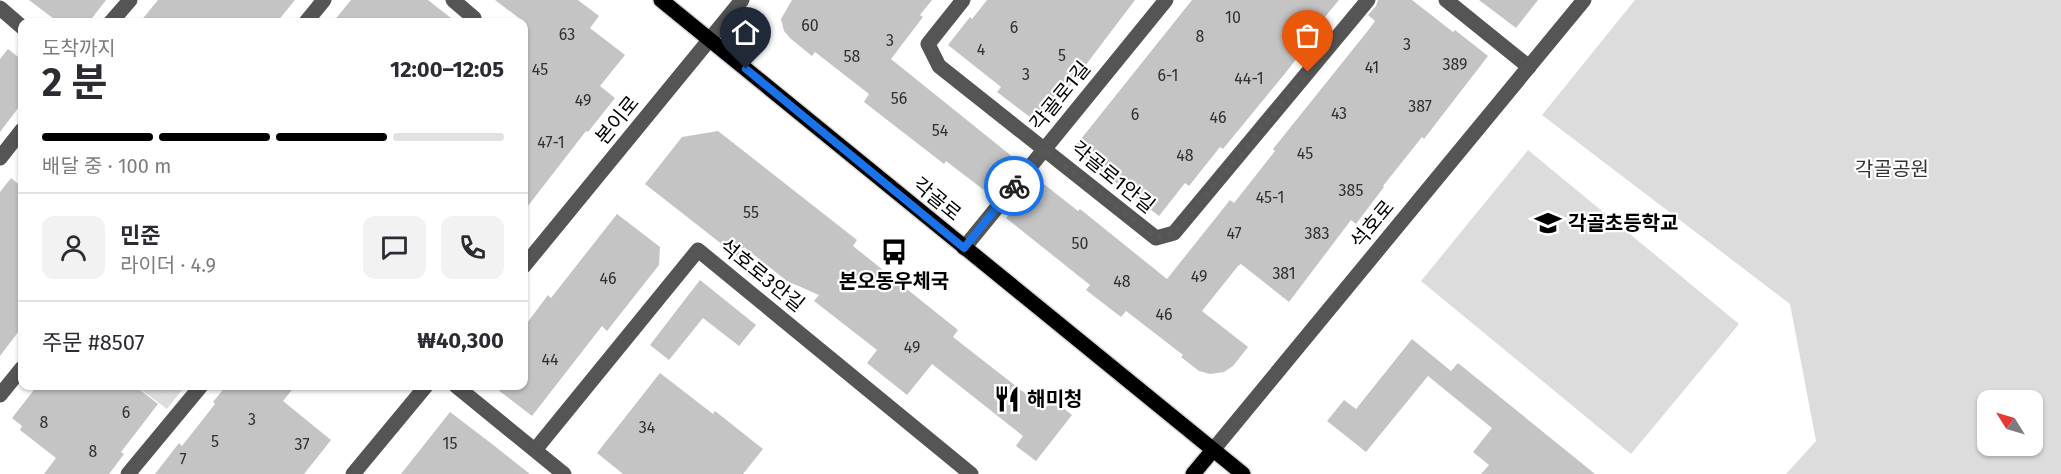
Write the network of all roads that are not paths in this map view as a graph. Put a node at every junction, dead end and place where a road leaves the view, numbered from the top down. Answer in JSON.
{"nodes":[{"id":1,"x":130,"y":0,"type":"edge"},
{"id":2,"x":324,"y":0,"type":"edge"},
{"id":3,"x":453,"y":0,"type":"edge"},
{"id":4,"x":661,"y":0,"type":"edge"},
{"id":5,"x":742,"y":0,"type":"edge"},
{"id":6,"x":963,"y":0,"type":"edge"},
{"id":7,"x":1167,"y":0,"type":"edge"},
{"id":8,"x":1368,"y":0,"type":"edge"},
{"id":9,"x":1446,"y":0,"type":"edge"},
{"id":10,"x":1584,"y":0,"type":"edge"},
{"id":11,"x":0,"y":8,"type":"edge"},
{"id":12,"x":114,"y":18,"type":"edge"},
{"id":13,"x":309,"y":18,"type":"edge"},
{"id":14,"x":474,"y":18,"type":"edge"},
{"id":15,"x":18,"y":24,"type":"edge"},
{"id":16,"x":710,"y":39,"type":"junction"},
{"id":17,"x":1528,"y":67,"type":"junction"},
{"id":18,"x":18,"y":135,"type":"edge"},
{"id":19,"x":1044,"y":149,"type":"junction"},
{"id":20,"x":0,"y":158,"type":"edge"},
{"id":21,"x":964,"y":248,"type":"junction"},
{"id":22,"x":528,"y":261,"type":"edge"},
{"id":23,"x":18,"y":373,"type":"edge"},
{"id":24,"x":198,"y":390,"type":"edge"},
{"id":25,"x":423,"y":390,"type":"edge"},
{"id":26,"x":461,"y":390,"type":"edge"},
{"id":27,"x":0,"y":395,"type":"edge"},
{"id":28,"x":535,"y":450,"type":"junction"},
{"id":29,"x":1213,"y":450,"type":"junction"},
{"id":30,"x":555,"y":471,"type":"edge"},
{"id":31,"x":128,"y":474,"type":"edge"},
{"id":32,"x":353,"y":474,"type":"edge"},
{"id":33,"x":970,"y":474,"type":"edge"},
{"id":34,"x":1193,"y":474,"type":"edge"},
{"id":35,"x":1243,"y":474,"type":"edge"}],
"edges":[{"from":1,"to":12,"type":"street"},
{"from":2,"to":13,"type":"street"},
{"from":3,"to":14,"type":"street"},
{"from":4,"to":16,"type":"main road","name":"각골로"},
{"from":5,"to":16,"type":"street","name":"본이로"},
{"from":6,"to":19,"type":"street","name":"각골로1안길"},
{"from":7,"to":19,"type":"street","name":"각골로1길"},
{"from":8,"to":19,"type":"street","name":"각골로1안길"},
{"from":9,"to":17,"type":"street"},
{"from":10,"to":17,"type":"street","name":"석호로"},
{"from":11,"to":15,"type":"street"},
{"from":16,"to":21,"type":"main road","name":"각골로"},
{"from":16,"to":22,"type":"street","name":"본이로"},
{"from":17,"to":29,"type":"street","name":"석호로"},
{"from":18,"to":20,"type":"street"},
{"from":19,"to":21,"type":"street","name":"각골로1길"},
{"from":21,"to":29,"type":"main road","name":"각골로"},
{"from":23,"to":27,"type":"street"},
{"from":24,"to":31,"type":"street"},
{"from":25,"to":32,"type":"street"},
{"from":26,"to":28,"type":"street"},
{"from":28,"to":30,"type":"street"},
{"from":28,"to":33,"type":"street","name":"석호로3안길"},
{"from":29,"to":34,"type":"main road","name":"석호로"},
{"from":29,"to":35,"type":"main road","name":"각골로"}]}
